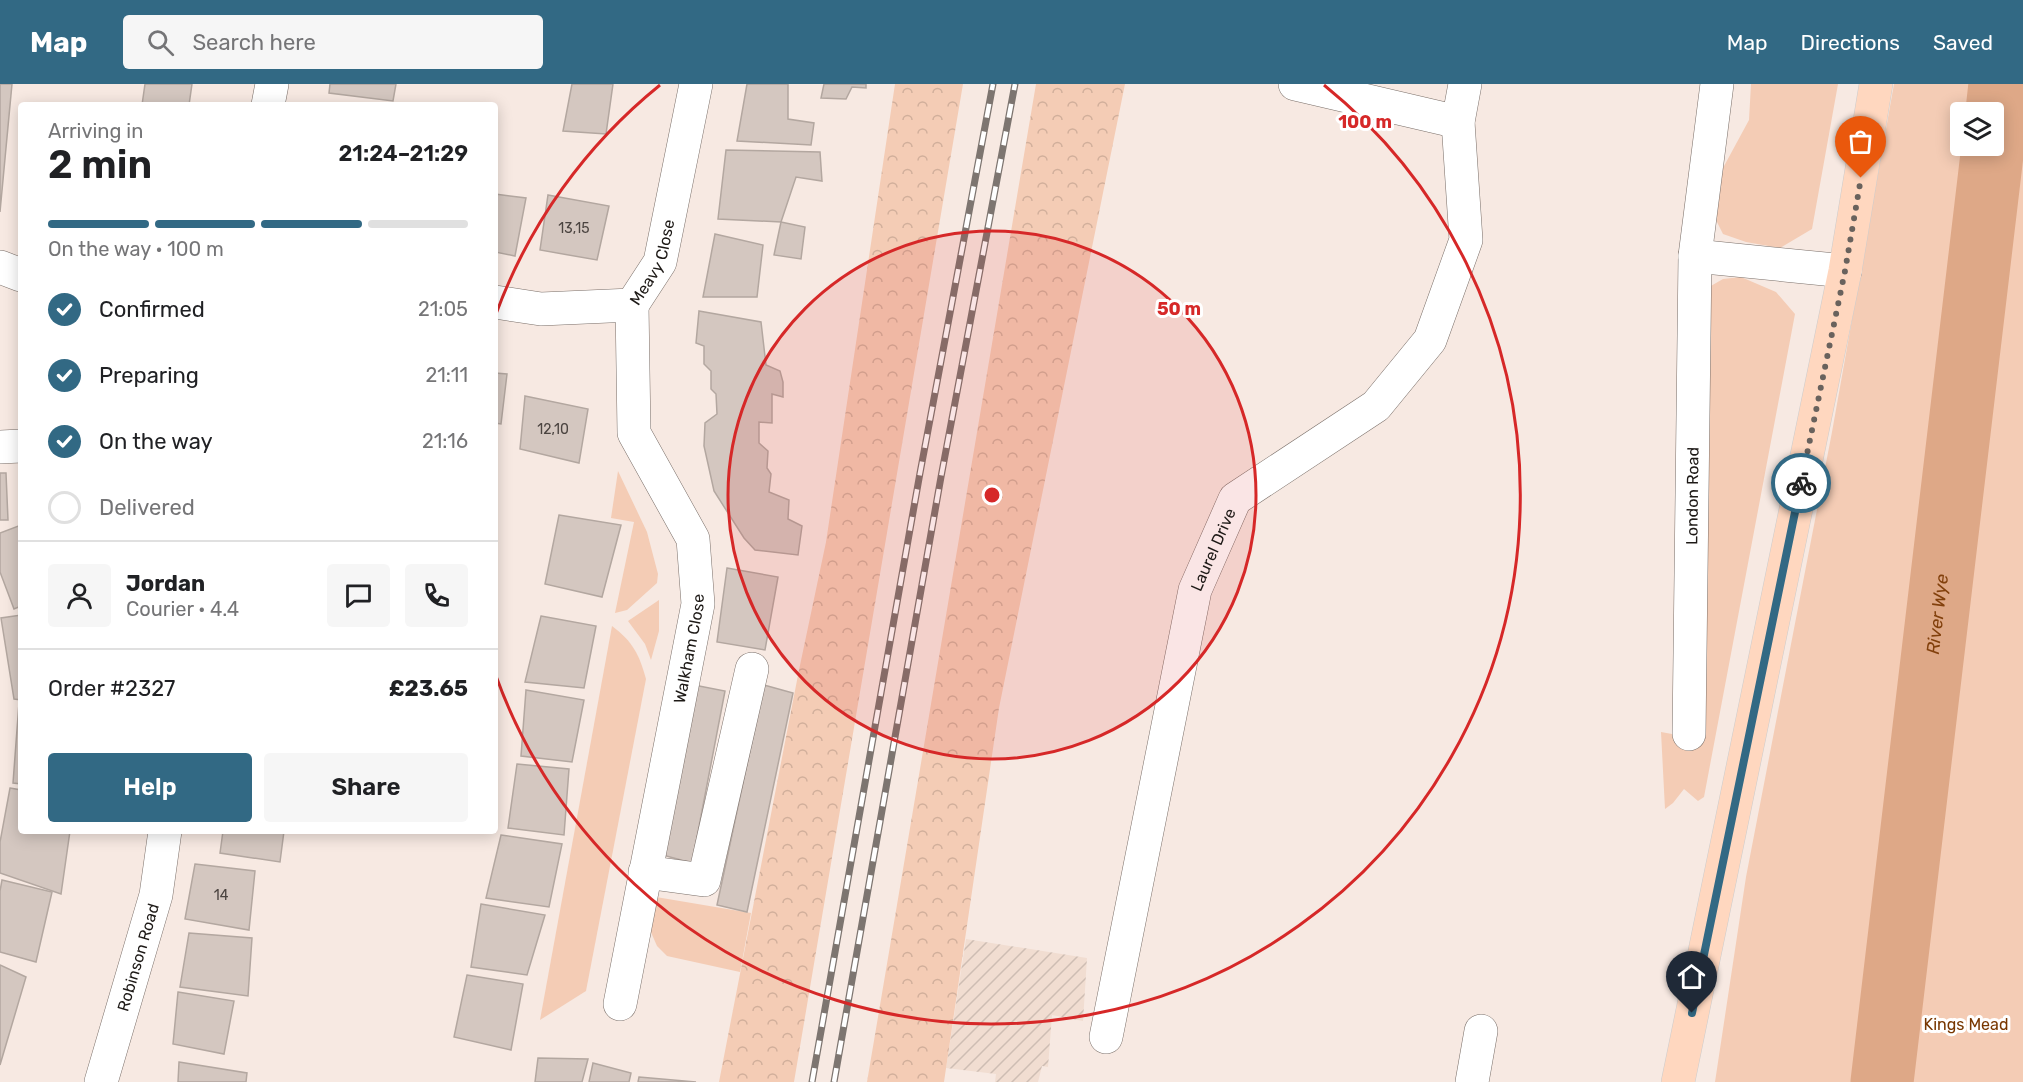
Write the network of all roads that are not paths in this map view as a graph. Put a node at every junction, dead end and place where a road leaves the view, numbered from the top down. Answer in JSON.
{"nodes":[{"id":1,"x":272,"y":84,"type":"edge"},
{"id":2,"x":696,"y":84,"type":"edge"},
{"id":3,"x":1294,"y":84,"type":"edge"},
{"id":4,"x":1465,"y":84,"type":"edge"},
{"id":5,"x":1717,"y":84,"type":"edge"},
{"id":6,"x":1876,"y":84,"type":"edge"},
{"id":7,"x":269,"y":102,"type":"edge"},
{"id":8,"x":1458,"y":122,"type":"junction"},
{"id":9,"x":1695,"y":256,"type":"junction"},
{"id":10,"x":0,"y":267,"type":"edge"},
{"id":11,"x":1845,"y":271,"type":"junction"},
{"id":12,"x":18,"y":274,"type":"edge"},
{"id":13,"x":498,"y":302,"type":"edge"},
{"id":14,"x":632,"y":305,"type":"junction"},
{"id":15,"x":18,"y":446,"type":"edge"},
{"id":16,"x":0,"y":447,"type":"edge"},
{"id":17,"x":752,"y":669,"type":"dead end"},
{"id":18,"x":1689,"y":734,"type":"dead end"},
{"id":19,"x":165,"y":834,"type":"edge"},
{"id":20,"x":645,"y":872,"type":"junction"},
{"id":21,"x":620,"y":1004,"type":"dead end"},
{"id":22,"x":1480,"y":1031,"type":"dead end"},
{"id":23,"x":1106,"y":1037,"type":"dead end"},
{"id":24,"x":101,"y":1082,"type":"edge"},
{"id":25,"x":1472,"y":1082,"type":"edge"},
{"id":26,"x":1678,"y":1082,"type":"edge"}],
"edges":[{"from":1,"to":7,"type":"street"},
{"from":2,"to":14,"type":"street","name":"Meavy Close"},
{"from":3,"to":8,"type":"street"},
{"from":4,"to":8,"type":"street","name":"Laurel Drive"},
{"from":5,"to":9,"type":"street","name":"London Road"},
{"from":6,"to":11,"type":"main road"},
{"from":8,"to":23,"type":"street","name":"Laurel Drive"},
{"from":9,"to":11,"type":"street"},
{"from":9,"to":18,"type":"street","name":"London Road"},
{"from":10,"to":12,"type":"street"},
{"from":11,"to":26,"type":"main road"},
{"from":13,"to":14,"type":"street","name":"Meavy Close"},
{"from":14,"to":20,"type":"street","name":"Walkham Close"},
{"from":15,"to":16,"type":"street"},
{"from":17,"to":20,"type":"street"},
{"from":19,"to":24,"type":"street","name":"Robinson Road"},
{"from":20,"to":21,"type":"street","name":"Walkham Close"},
{"from":22,"to":25,"type":"street"}]}
